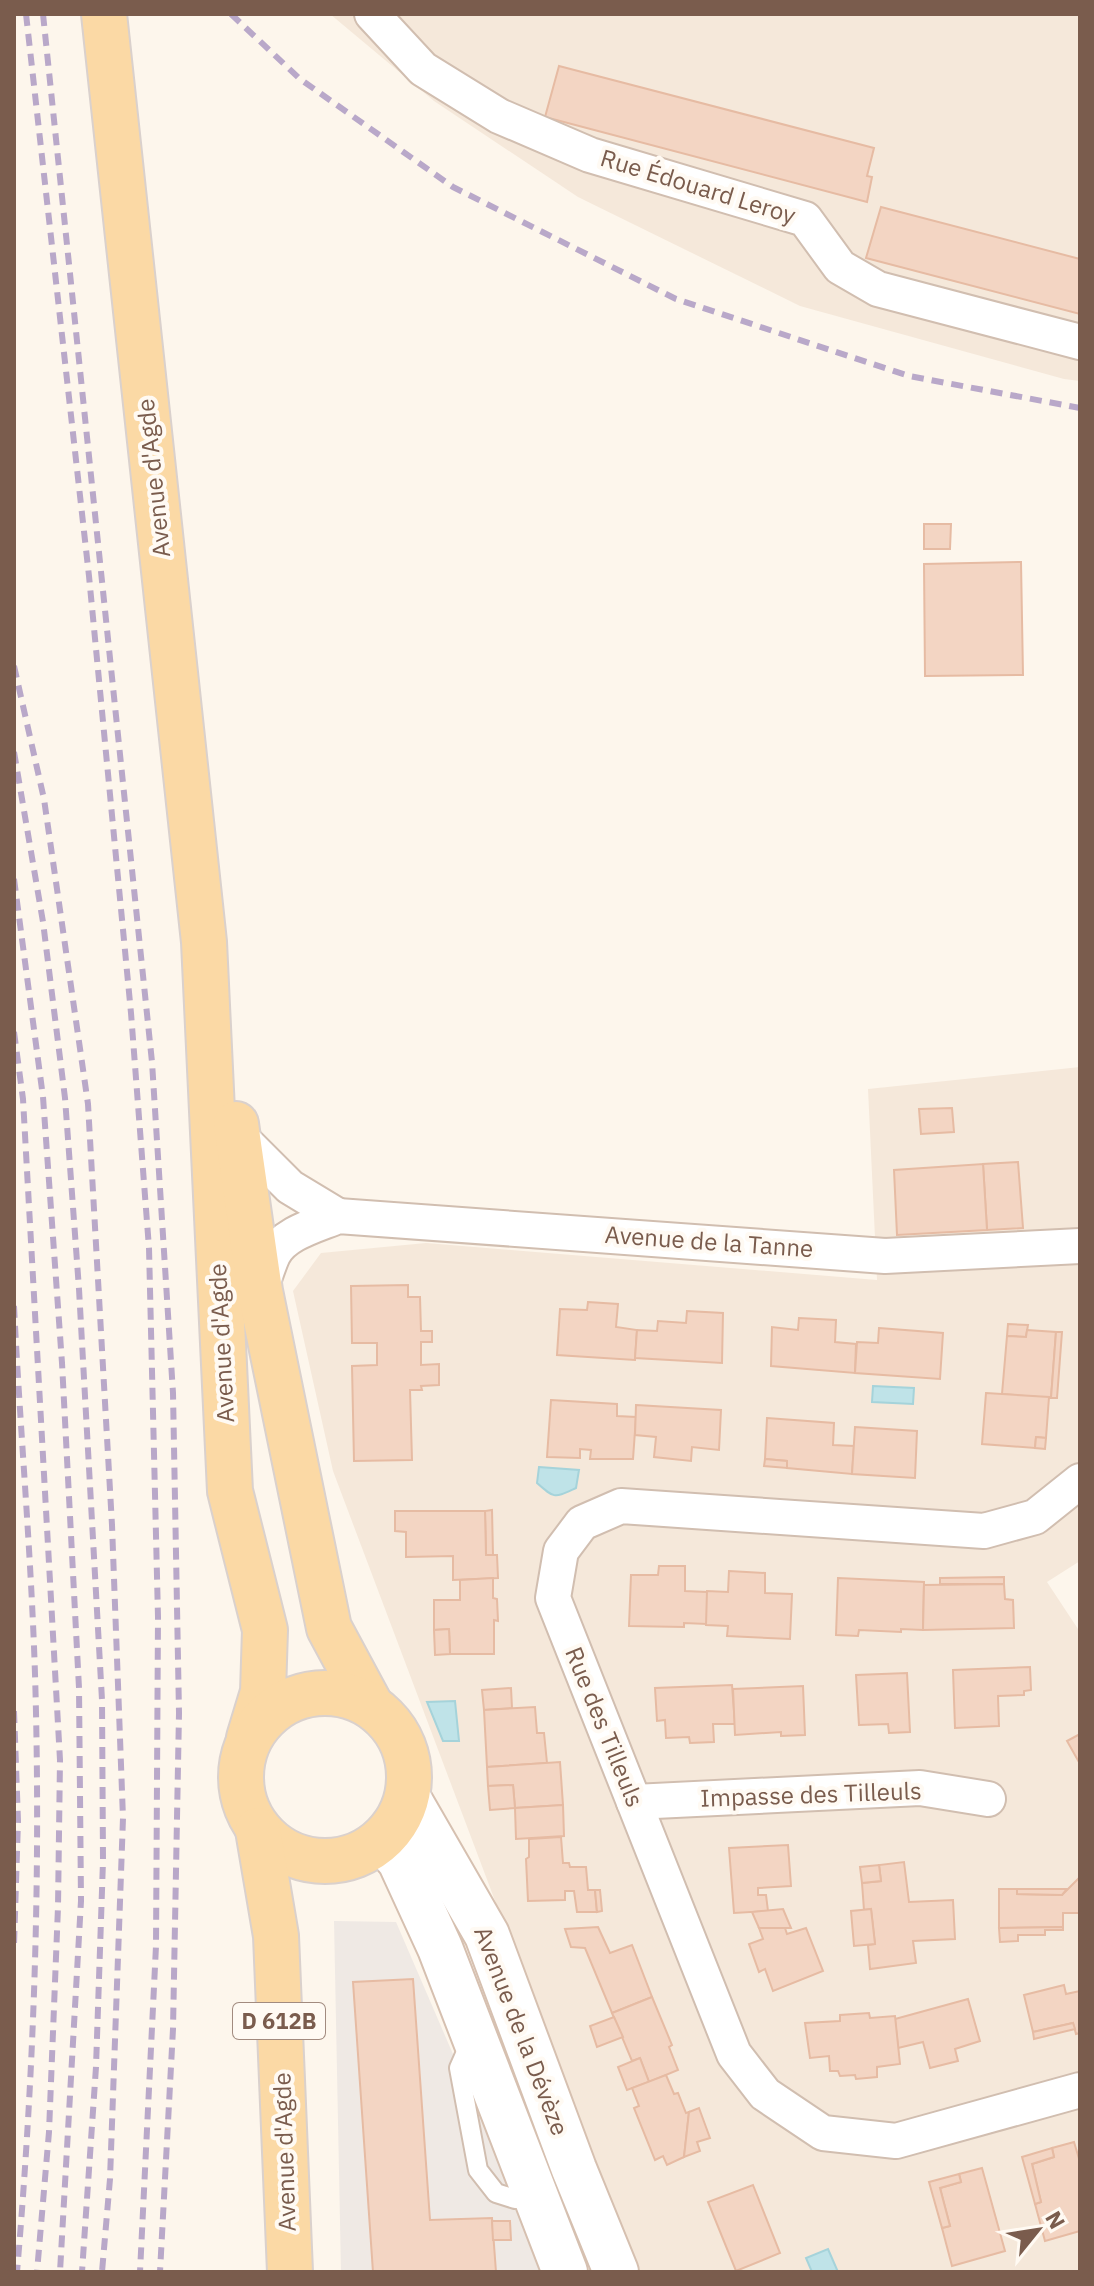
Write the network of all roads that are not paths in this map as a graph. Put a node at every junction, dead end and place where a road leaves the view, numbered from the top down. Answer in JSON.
{"nodes":[{"id":1,"x":104,"y":14,"type":"edge"},
{"id":2,"x":372,"y":14,"type":"edge"},
{"id":3,"x":1080,"y":342,"type":"edge"},
{"id":4,"x":204,"y":942,"type":"junction"},
{"id":5,"x":239,"y":1136,"type":"junction"},
{"id":6,"x":338,"y":1216,"type":"junction"},
{"id":7,"x":1080,"y":1246,"type":"edge"},
{"id":8,"x":260,"y":1291,"type":"junction"},
{"id":9,"x":1080,"y":1481,"type":"edge"},
{"id":10,"x":371,"y":1706,"type":"junction"},
{"id":11,"x":249,"y":1738,"type":"junction"},
{"id":12,"x":408,"y":1798,"type":"junction"},
{"id":13,"x":988,"y":1799,"type":"dead end"},
{"id":14,"x":634,"y":1802,"type":"junction"},
{"id":15,"x":258,"y":1830,"type":"junction"},
{"id":16,"x":382,"y":1840,"type":"junction"},
{"id":17,"x":322,"y":1862,"type":"junction"},
{"id":18,"x":276,"y":1936,"type":"junction"},
{"id":19,"x":1080,"y":2090,"type":"edge"},
{"id":20,"x":290,"y":2272,"type":"edge"},
{"id":21,"x":565,"y":2272,"type":"edge"},
{"id":22,"x":616,"y":2272,"type":"edge"}],
"edges":[{"from":1,"to":4,"type":"main road","name":"Avenue d'Agde"},
{"from":2,"to":3,"type":"street","name":"Rue Édouard Leroy"},
{"from":4,"to":5,"type":"main road","name":"Avenue d'Agde"},
{"from":4,"to":11,"type":"main road","name":"Avenue d'Agde"},
{"from":5,"to":6,"type":"street","name":"Avenue de la Tanne"},
{"from":5,"to":8,"type":"main road","name":"Avenue d'Agde"},
{"from":6,"to":7,"type":"street","name":"Avenue de la Tanne"},
{"from":6,"to":8,"type":"street","name":"Avenue de la Tanne"},
{"from":8,"to":10,"type":"main road","name":"Avenue d'Agde"},
{"from":9,"to":14,"type":"street","name":"Rue des Tilleuls"},
{"from":10,"to":11,"type":"main road"},
{"from":10,"to":12,"type":"main road"},
{"from":11,"to":15,"type":"main road"},
{"from":12,"to":16,"type":"main road"},
{"from":12,"to":22,"type":"main road","name":"Avenue de la Dévèze"},
{"from":13,"to":14,"type":"street","name":"Impasse des Tilleuls"},
{"from":14,"to":19,"type":"street","name":"Rue des Tilleuls"},
{"from":15,"to":17,"type":"main road"},
{"from":15,"to":18,"type":"main road","name":"Avenue d'Agde","number":"D 612B"},
{"from":16,"to":17,"type":"main road"},
{"from":16,"to":21,"type":"main road","name":"Avenue de la Dévèze"},
{"from":17,"to":18,"type":"main road"},
{"from":18,"to":20,"type":"main road","name":"Avenue d'Agde","number":"D 612B"}]}
